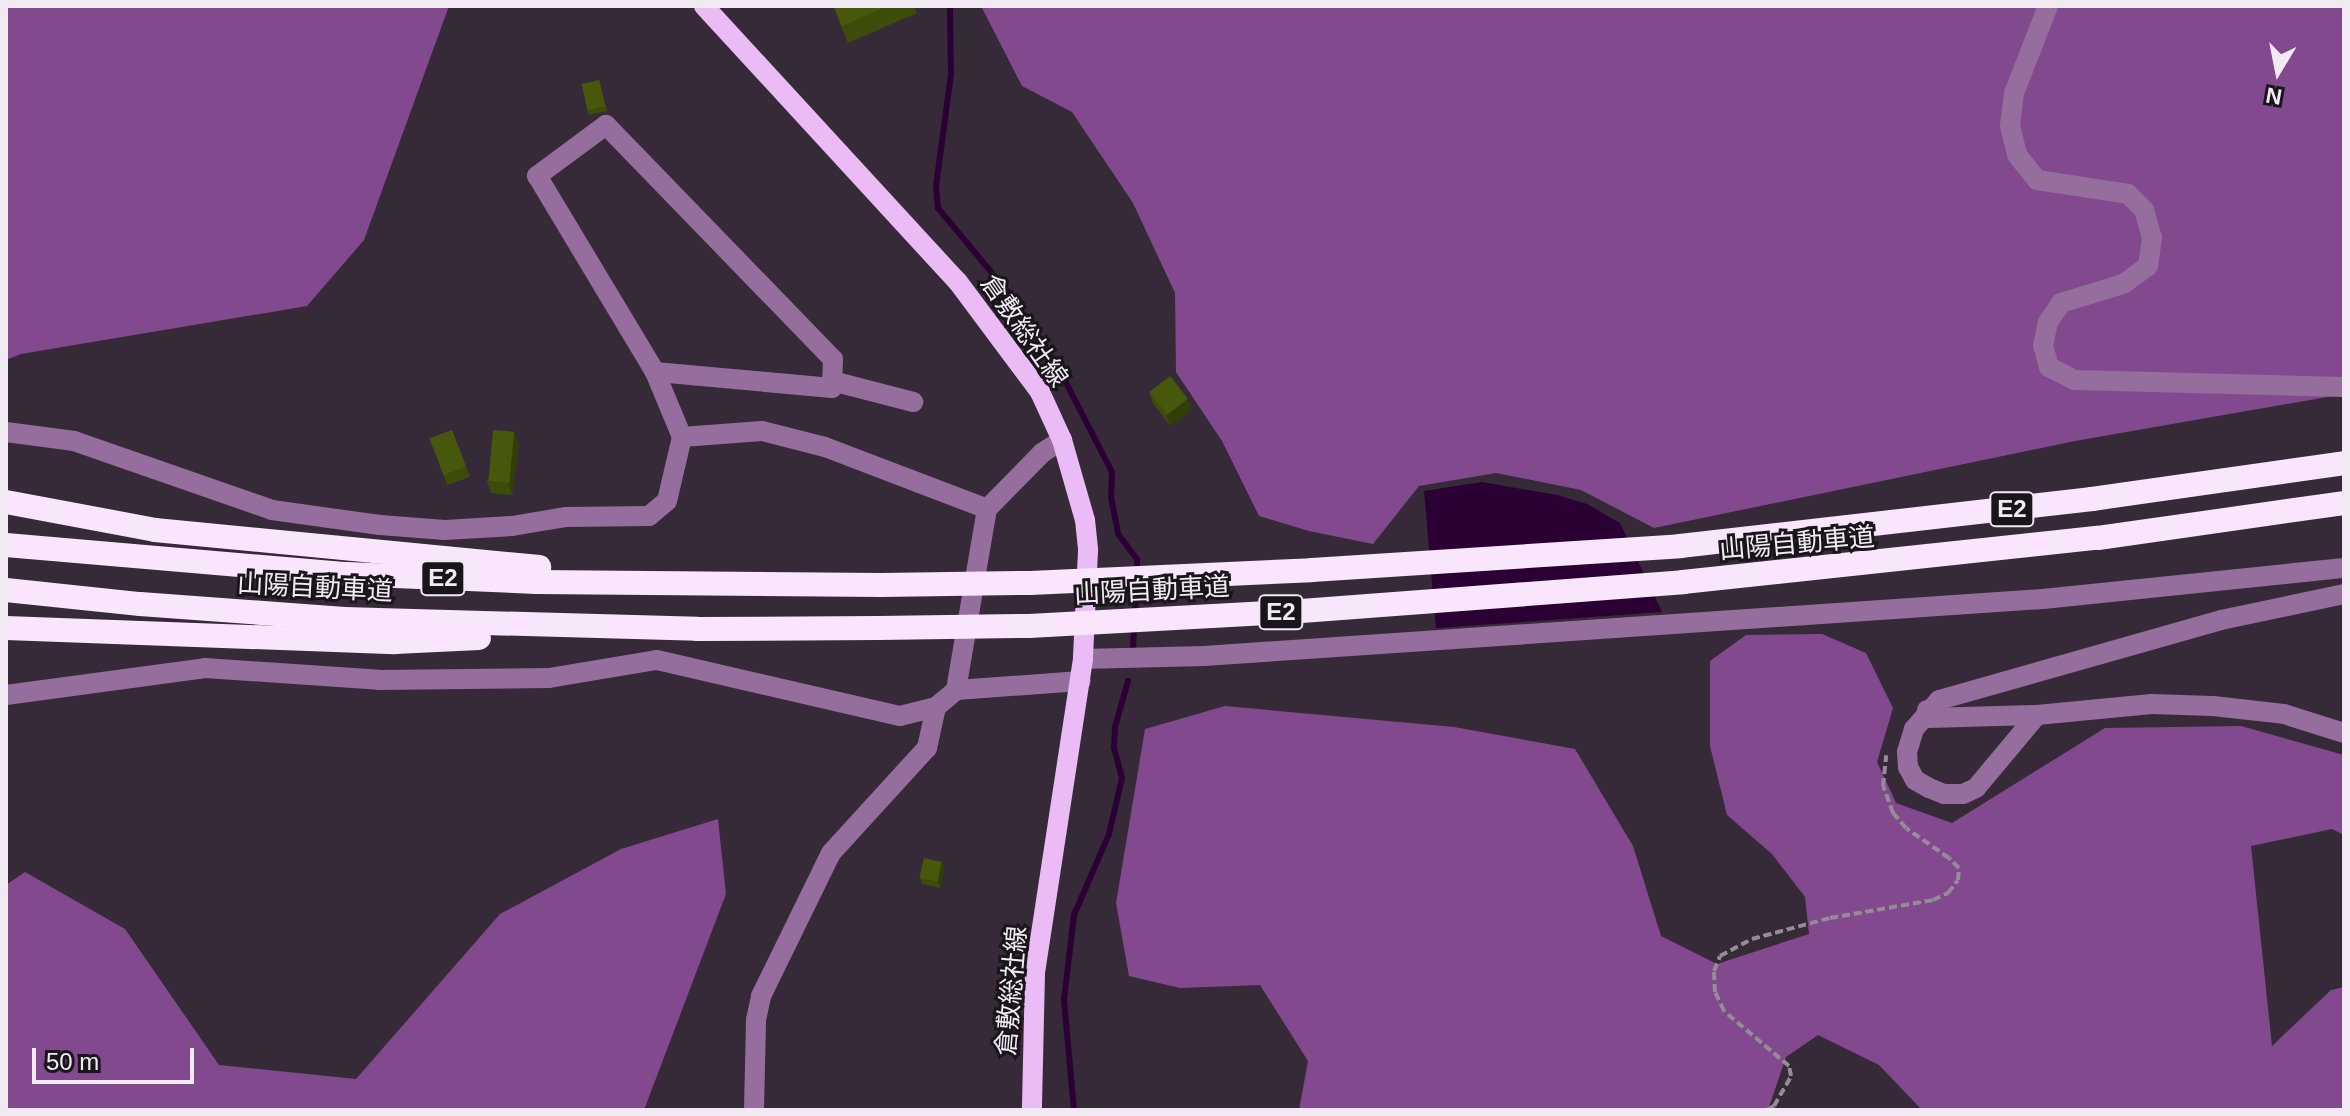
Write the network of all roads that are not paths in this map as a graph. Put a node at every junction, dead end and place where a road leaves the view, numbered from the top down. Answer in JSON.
{"nodes":[{"id":1,"x":704,"y":6,"type":"edge"},
{"id":2,"x":2048,"y":6,"type":"edge"},
{"id":3,"x":655,"y":372,"type":"junction"},
{"id":4,"x":832,"y":381,"type":"junction"},
{"id":5,"x":2344,"y":387,"type":"edge"},
{"id":6,"x":913,"y":402,"type":"dead end"},
{"id":7,"x":6,"y":432,"type":"edge"},
{"id":8,"x":682,"y":437,"type":"junction"},
{"id":9,"x":1062,"y":440,"type":"junction"},
{"id":10,"x":2344,"y":463,"type":"edge"},
{"id":11,"x":6,"y":502,"type":"edge"},
{"id":12,"x":2344,"y":503,"type":"edge"},
{"id":13,"x":987,"y":509,"type":"junction"},
{"id":14,"x":6,"y":545,"type":"edge"},
{"id":15,"x":2344,"y":568,"type":"edge"},
{"id":16,"x":700,"y":584,"type":"junction"},
{"id":17,"x":6,"y":590,"type":"edge"},
{"id":18,"x":2344,"y":594,"type":"edge"},
{"id":19,"x":6,"y":628,"type":"edge"},
{"id":20,"x":697,"y":629,"type":"junction"},
{"id":21,"x":1083,"y":659,"type":"junction"},
{"id":22,"x":1081,"y":681,"type":"junction"},
{"id":23,"x":956,"y":690,"type":"junction"},
{"id":24,"x":6,"y":695,"type":"edge"},
{"id":25,"x":936,"y":707,"type":"junction"},
{"id":26,"x":1927,"y":710,"type":"junction"},
{"id":27,"x":2037,"y":715,"type":"junction"},
{"id":28,"x":2344,"y":733,"type":"edge"},
{"id":29,"x":754,"y":1110,"type":"edge"},
{"id":30,"x":1032,"y":1110,"type":"edge"}],
"edges":[{"from":1,"to":9,"type":"main road","name":"倉敷総社線"},
{"from":2,"to":5,"type":"street"},
{"from":3,"to":4,"type":"street"},
{"from":3,"to":4,"type":"street"},
{"from":3,"to":8,"type":"street"},
{"from":4,"to":6,"type":"street"},
{"from":7,"to":8,"type":"street"},
{"from":8,"to":13,"type":"street"},
{"from":9,"to":13,"type":"street"},
{"from":9,"to":21,"type":"main road","name":"倉敷総社線"},
{"from":10,"to":16,"type":"highway","name":"山陽自動車道","number":"E2","bridge":true},
{"from":11,"to":16,"type":"highway"},
{"from":12,"to":20,"type":"highway","name":"山陽自動車道","number":"E2","bridge":true},
{"from":13,"to":23,"type":"street"},
{"from":14,"to":16,"type":"highway","name":"山陽自動車道","number":"E2"},
{"from":15,"to":21,"type":"street"},
{"from":17,"to":20,"type":"highway","name":"山陽自動車道","number":"E2"},
{"from":18,"to":26,"type":"street"},
{"from":19,"to":20,"type":"highway"},
{"from":21,"to":22,"type":"main road","name":"倉敷総社線"},
{"from":22,"to":23,"type":"street"},
{"from":22,"to":30,"type":"main road","name":"倉敷総社線"},
{"from":23,"to":25,"type":"street"},
{"from":24,"to":25,"type":"street"},
{"from":25,"to":29,"type":"street"},
{"from":26,"to":27,"type":"street"},
{"from":26,"to":27,"type":"street"},
{"from":27,"to":28,"type":"street"}]}
